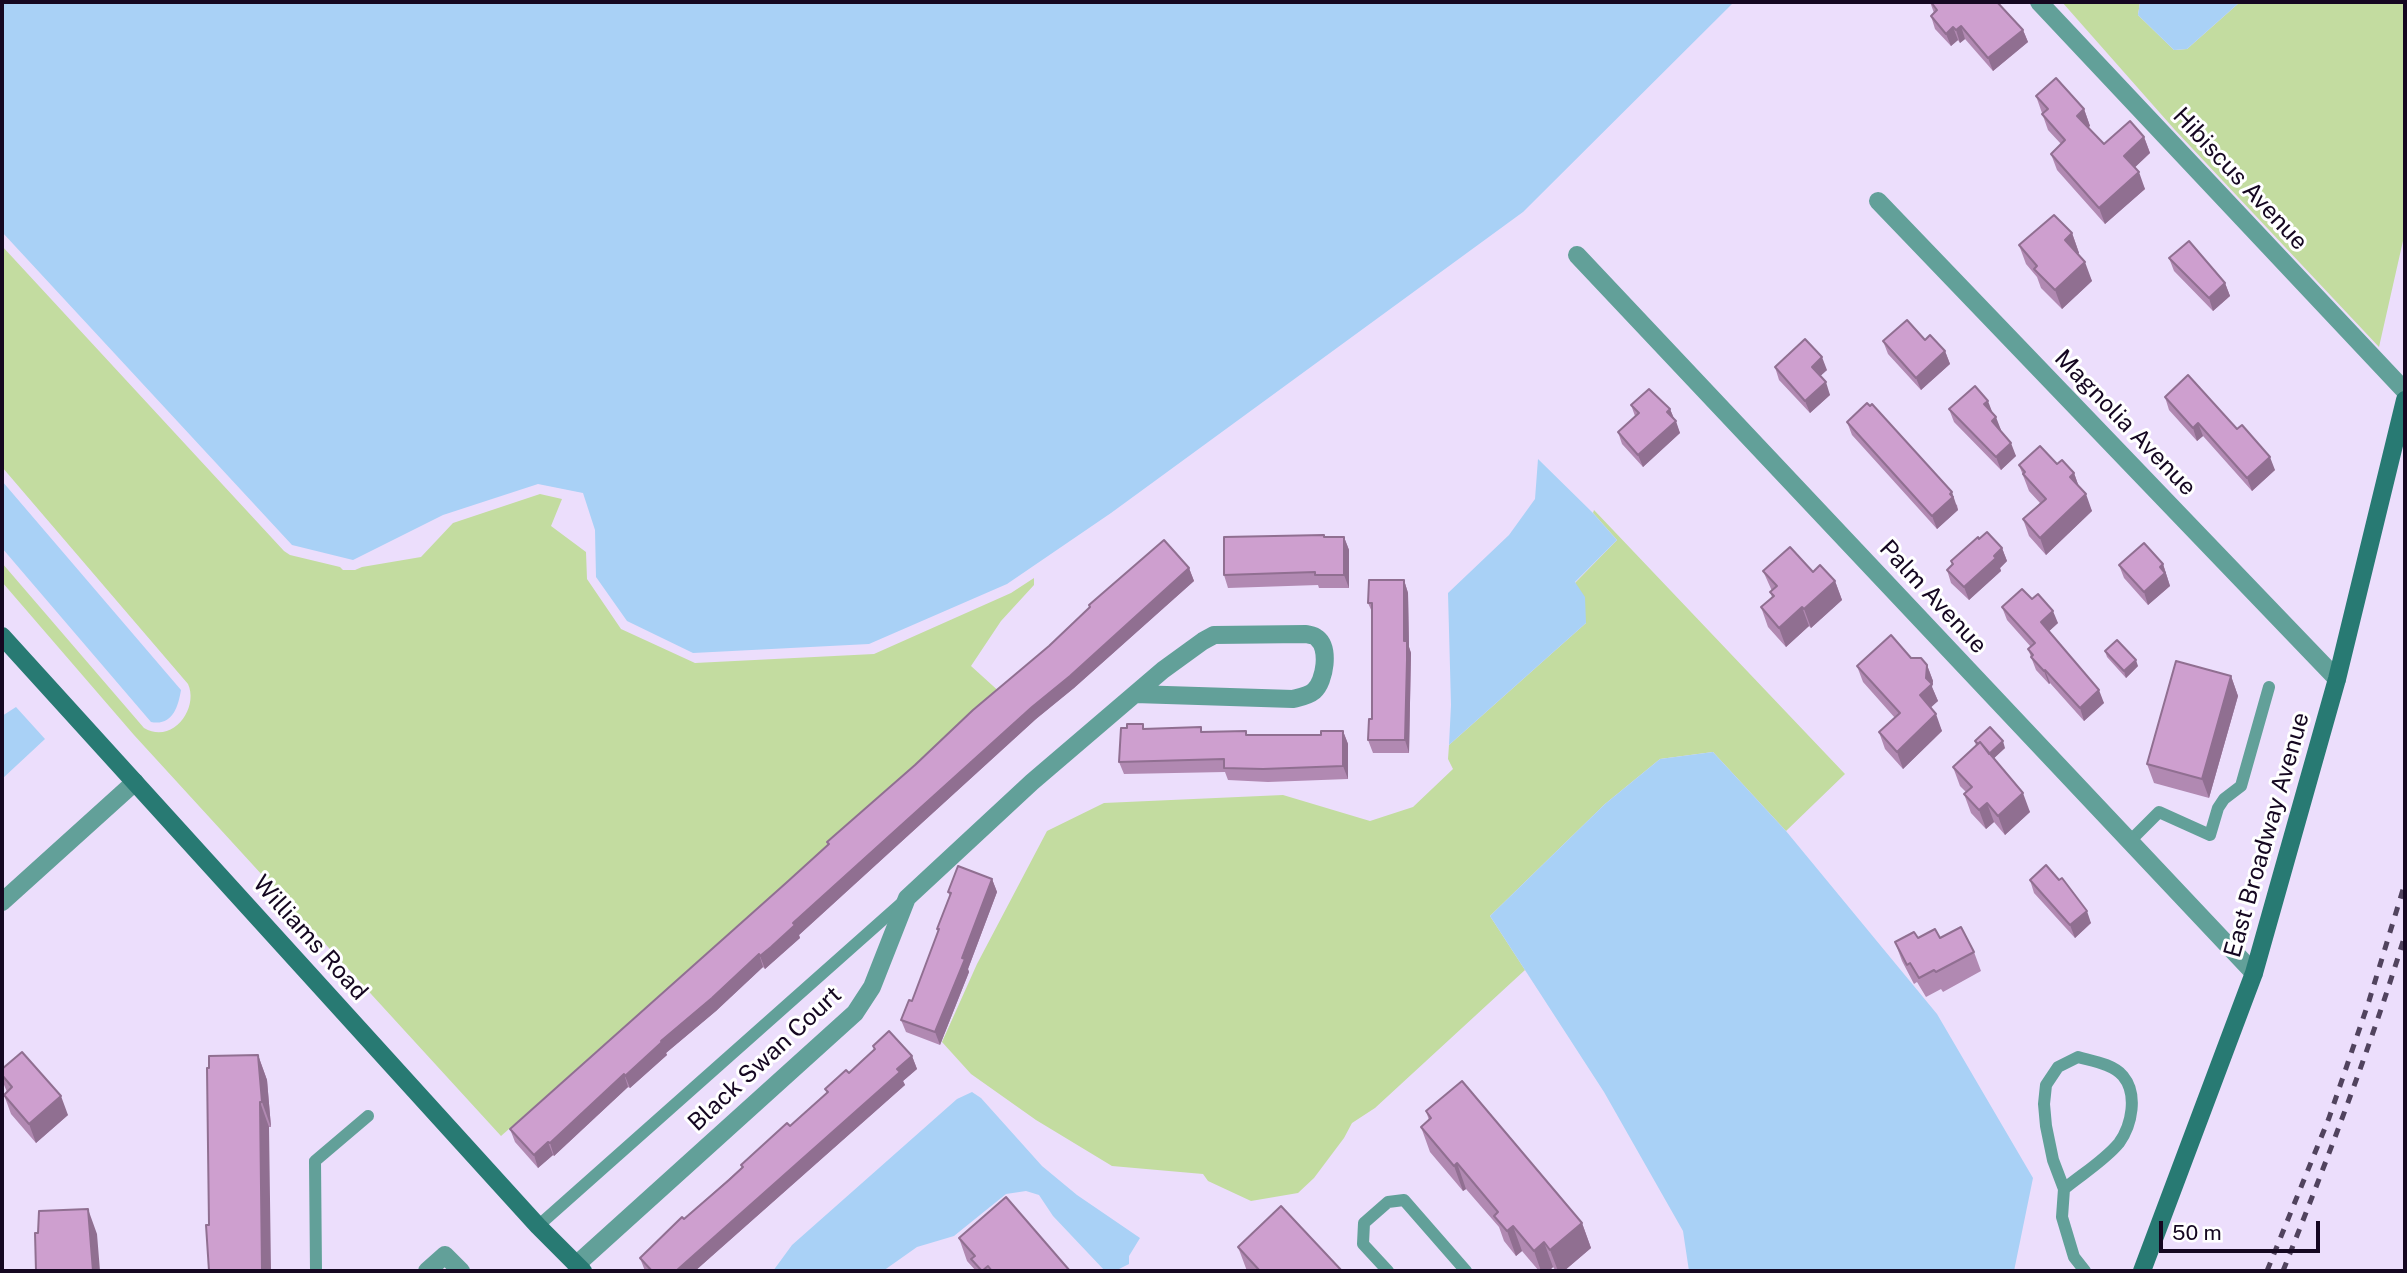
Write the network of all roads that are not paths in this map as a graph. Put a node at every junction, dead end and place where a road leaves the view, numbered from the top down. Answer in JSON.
{"nodes":[{"id":1,"x":2039,"y":2,"type":"edge"},
{"id":2,"x":1878,"y":201,"type":"dead end"},
{"id":3,"x":1577,"y":255,"type":"dead end"},
{"id":4,"x":2405,"y":391,"type":"edge"},
{"id":5,"x":2405,"y":400,"type":"edge"},
{"id":6,"x":2,"y":636,"type":"edge"},
{"id":7,"x":2337,"y":679,"type":"junction"},
{"id":8,"x":2269,"y":687,"type":"dead end"},
{"id":9,"x":1135,"y":694,"type":"junction"},
{"id":10,"x":135,"y":782,"type":"junction"},
{"id":11,"x":2129,"y":842,"type":"junction"},
{"id":12,"x":907,"y":898,"type":"junction"},
{"id":13,"x":2,"y":902,"type":"edge"},
{"id":14,"x":2253,"y":973,"type":"junction"},
{"id":15,"x":368,"y":1116,"type":"dead end"},
{"id":16,"x":2064,"y":1189,"type":"junction"},
{"id":17,"x":538,"y":1226,"type":"junction"},
{"id":18,"x":579,"y":1268,"type":"edge"},
{"id":19,"x":316,"y":1271,"type":"edge"},
{"id":20,"x":426,"y":1271,"type":"edge"},
{"id":21,"x":461,"y":1271,"type":"edge"},
{"id":22,"x":1388,"y":1271,"type":"edge"},
{"id":23,"x":1466,"y":1271,"type":"edge"},
{"id":24,"x":2085,"y":1271,"type":"edge"},
{"id":25,"x":2142,"y":1271,"type":"edge"}],
"edges":[{"from":1,"to":4,"type":"street","name":"Hibiscus Avenue"},
{"from":2,"to":7,"type":"street","name":"Magnolia Avenue"},
{"from":3,"to":11,"type":"street","name":"Palm Avenue"},
{"from":5,"to":7,"type":"main road","name":"East Broadway Avenue"},
{"from":6,"to":10,"type":"main road","name":"Williams Road"},
{"from":7,"to":14,"type":"main road","name":"East Broadway Avenue"},
{"from":8,"to":11,"type":"lane"},
{"from":9,"to":9,"type":"street","name":"Black Swan Court"},
{"from":9,"to":12,"type":"street","name":"Black Swan Court"},
{"from":10,"to":13,"type":"street"},
{"from":10,"to":17,"type":"main road","name":"Williams Road"},
{"from":11,"to":14,"type":"street","name":"Palm Avenue"},
{"from":12,"to":17,"type":"lane"},
{"from":12,"to":18,"type":"street","name":"Black Swan Court"},
{"from":14,"to":25,"type":"main road","name":"East Broadway Avenue"},
{"from":15,"to":19,"type":"lane"},
{"from":16,"to":16,"type":"lane"},
{"from":16,"to":24,"type":"lane"},
{"from":17,"to":18,"type":"main road","name":"Williams Road"},
{"from":20,"to":21,"type":"street"},
{"from":22,"to":23,"type":"lane"}]}
